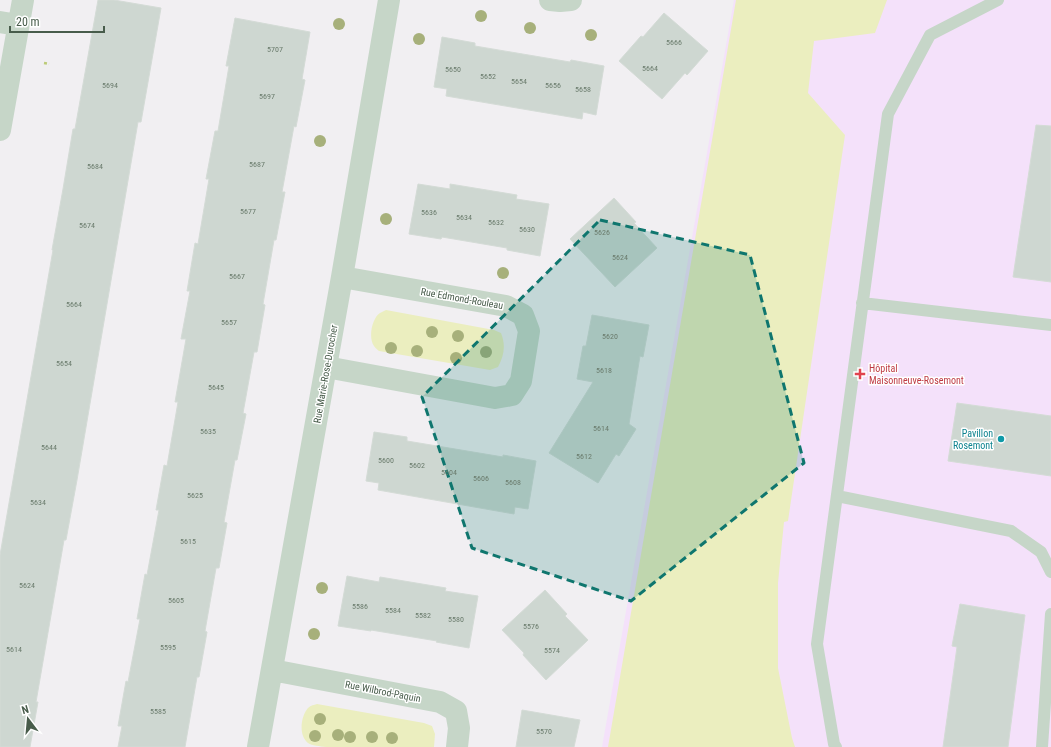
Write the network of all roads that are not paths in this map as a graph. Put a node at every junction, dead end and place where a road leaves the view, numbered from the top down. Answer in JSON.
{"nodes":[{"id":1,"x":23,"y":0,"type":"edge"},
{"id":2,"x":389,"y":0,"type":"edge"},
{"id":3,"x":550,"y":0,"type":"edge"},
{"id":4,"x":571,"y":0,"type":"edge"},
{"id":5,"x":998,"y":0,"type":"edge"},
{"id":6,"x":9,"y":24,"type":"edge"},
{"id":7,"x":0,"y":130,"type":"edge"},
{"id":8,"x":342,"y":277,"type":"junction"},
{"id":9,"x":862,"y":304,"type":"junction"},
{"id":10,"x":1051,"y":325,"type":"edge"},
{"id":11,"x":326,"y":367,"type":"junction"},
{"id":12,"x":837,"y":496,"type":"junction"},
{"id":13,"x":1051,"y":572,"type":"edge"},
{"id":14,"x":1051,"y":614,"type":"edge"},
{"id":15,"x":272,"y":670,"type":"junction"},
{"id":16,"x":258,"y":747,"type":"edge"},
{"id":17,"x":457,"y":747,"type":"edge"},
{"id":18,"x":836,"y":747,"type":"edge"},
{"id":19,"x":1042,"y":747,"type":"edge"}],
"edges":[{"from":1,"to":6,"type":"street"},
{"from":2,"to":8,"type":"street","name":"Rue Marie-Rose-Durocher"},
{"from":3,"to":4,"type":"street"},
{"from":5,"to":9,"type":"lane"},
{"from":6,"to":7,"type":"street"},
{"from":8,"to":11,"type":"street","name":"Rue Marie-Rose-Durocher"},
{"from":8,"to":11,"type":"street","name":"Rue Edmond-Rouleau"},
{"from":9,"to":10,"type":"lane"},
{"from":9,"to":12,"type":"lane"},
{"from":11,"to":15,"type":"street","name":"Rue Marie-Rose-Durocher"},
{"from":12,"to":13,"type":"lane"},
{"from":12,"to":18,"type":"lane"},
{"from":14,"to":19,"type":"lane"},
{"from":15,"to":16,"type":"street","name":"Rue Marie-Rose-Durocher"},
{"from":15,"to":17,"type":"street","name":"Rue Wilbrod-Paquin"}]}
